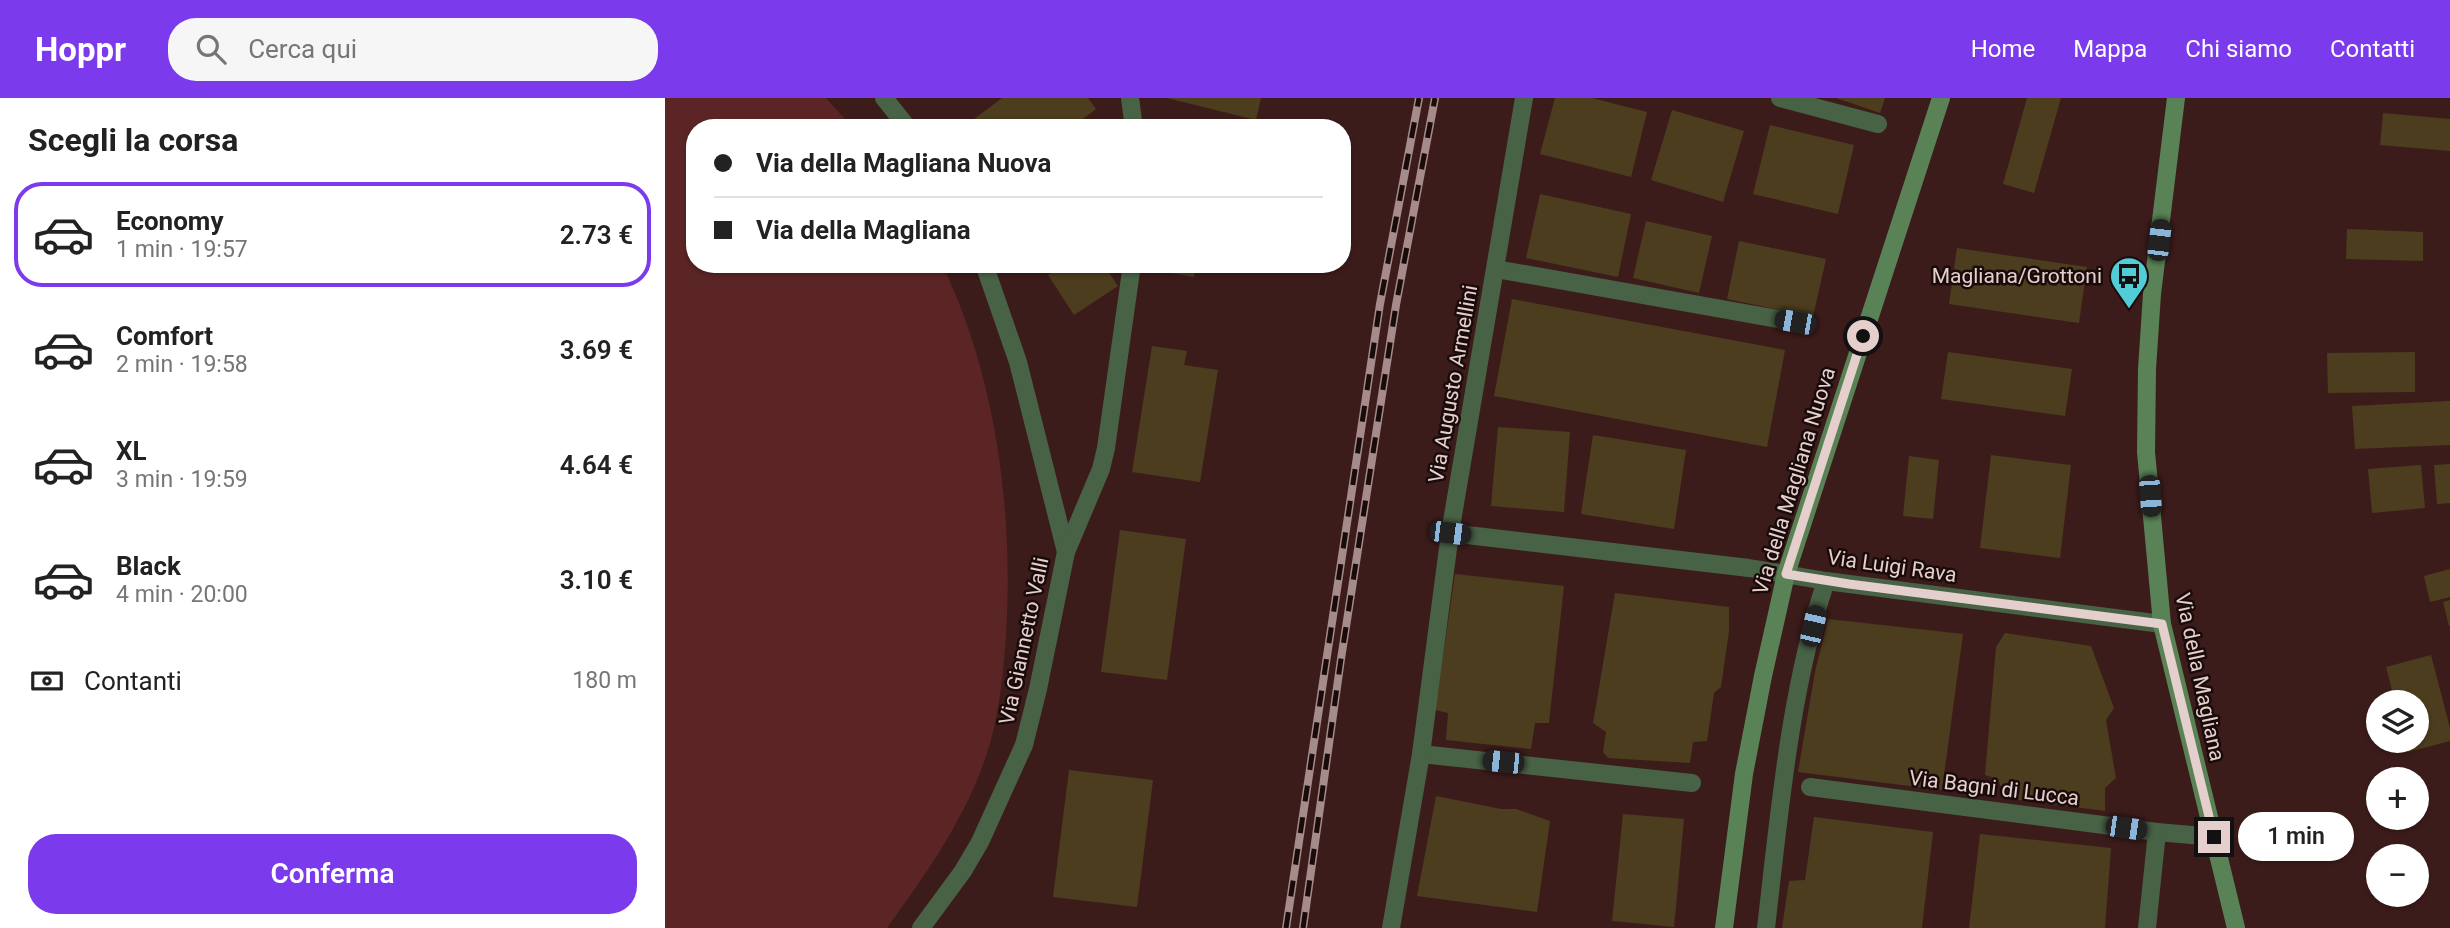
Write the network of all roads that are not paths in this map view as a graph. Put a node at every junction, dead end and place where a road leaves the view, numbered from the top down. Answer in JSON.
{"nodes":[{"id":1,"x":884,"y":98,"type":"edge"},
{"id":2,"x":1130,"y":98,"type":"edge"},
{"id":3,"x":1524,"y":98,"type":"edge"},
{"id":4,"x":1780,"y":98,"type":"edge"},
{"id":5,"x":1941,"y":98,"type":"edge"},
{"id":6,"x":2176,"y":98,"type":"edge"},
{"id":7,"x":901,"y":119,"type":"edge"},
{"id":8,"x":1133,"y":119,"type":"edge"},
{"id":9,"x":1878,"y":124,"type":"dead end"},
{"id":10,"x":1496,"y":268,"type":"junction"},
{"id":11,"x":986,"y":273,"type":"edge"},
{"id":12,"x":1131,"y":273,"type":"edge"},
{"id":13,"x":1795,"y":322,"type":"dead end"},
{"id":14,"x":1450,"y":533,"type":"junction"},
{"id":15,"x":1066,"y":552,"type":"junction"},
{"id":16,"x":1786,"y":574,"type":"junction"},
{"id":17,"x":1826,"y":581,"type":"junction"},
{"id":18,"x":2162,"y":624,"type":"junction"},
{"id":19,"x":1422,"y":754,"type":"junction"},
{"id":20,"x":1692,"y":783,"type":"dead end"},
{"id":21,"x":1810,"y":787,"type":"dead end"},
{"id":22,"x":2157,"y":832,"type":"junction"},
{"id":23,"x":2214,"y":837,"type":"junction"},
{"id":24,"x":921,"y":928,"type":"edge"},
{"id":25,"x":1391,"y":928,"type":"edge"},
{"id":26,"x":1724,"y":928,"type":"edge"},
{"id":27,"x":1766,"y":928,"type":"edge"},
{"id":28,"x":2147,"y":928,"type":"edge"},
{"id":29,"x":2236,"y":928,"type":"edge"}],
"edges":[{"from":1,"to":7,"type":"street"},
{"from":2,"to":8,"type":"street"},
{"from":3,"to":10,"type":"street","name":"Via Augusto Armellini"},
{"from":4,"to":9,"type":"street"},
{"from":5,"to":16,"type":"main road","name":"Via della Magliana Nuova"},
{"from":6,"to":18,"type":"main road","name":"Via della Magliana"},
{"from":10,"to":13,"type":"street"},
{"from":10,"to":14,"type":"street","name":"Via Augusto Armellini"},
{"from":11,"to":15,"type":"street","name":"Via Giannetto Valli"},
{"from":12,"to":15,"type":"street"},
{"from":14,"to":16,"type":"street","name":"Via Luigi Rava"},
{"from":14,"to":19,"type":"street","name":"Via Augusto Armellini"},
{"from":15,"to":24,"type":"street","name":"Via Giannetto Valli"},
{"from":16,"to":17,"type":"street","name":"Via Luigi Rava"},
{"from":16,"to":26,"type":"main road","name":"Via della Magliana Nuova"},
{"from":17,"to":18,"type":"street","name":"Via Luigi Rava"},
{"from":17,"to":27,"type":"street"},
{"from":18,"to":23,"type":"main road","name":"Via della Magliana"},
{"from":19,"to":20,"type":"street"},
{"from":19,"to":25,"type":"street","name":"Via Augusto Armellini"},
{"from":21,"to":22,"type":"street","name":"Via Bagni di Lucca"},
{"from":22,"to":23,"type":"street","name":"Via Bagni di Lucca"},
{"from":22,"to":28,"type":"street"},
{"from":23,"to":29,"type":"main road","name":"Via della Magliana"}]}
